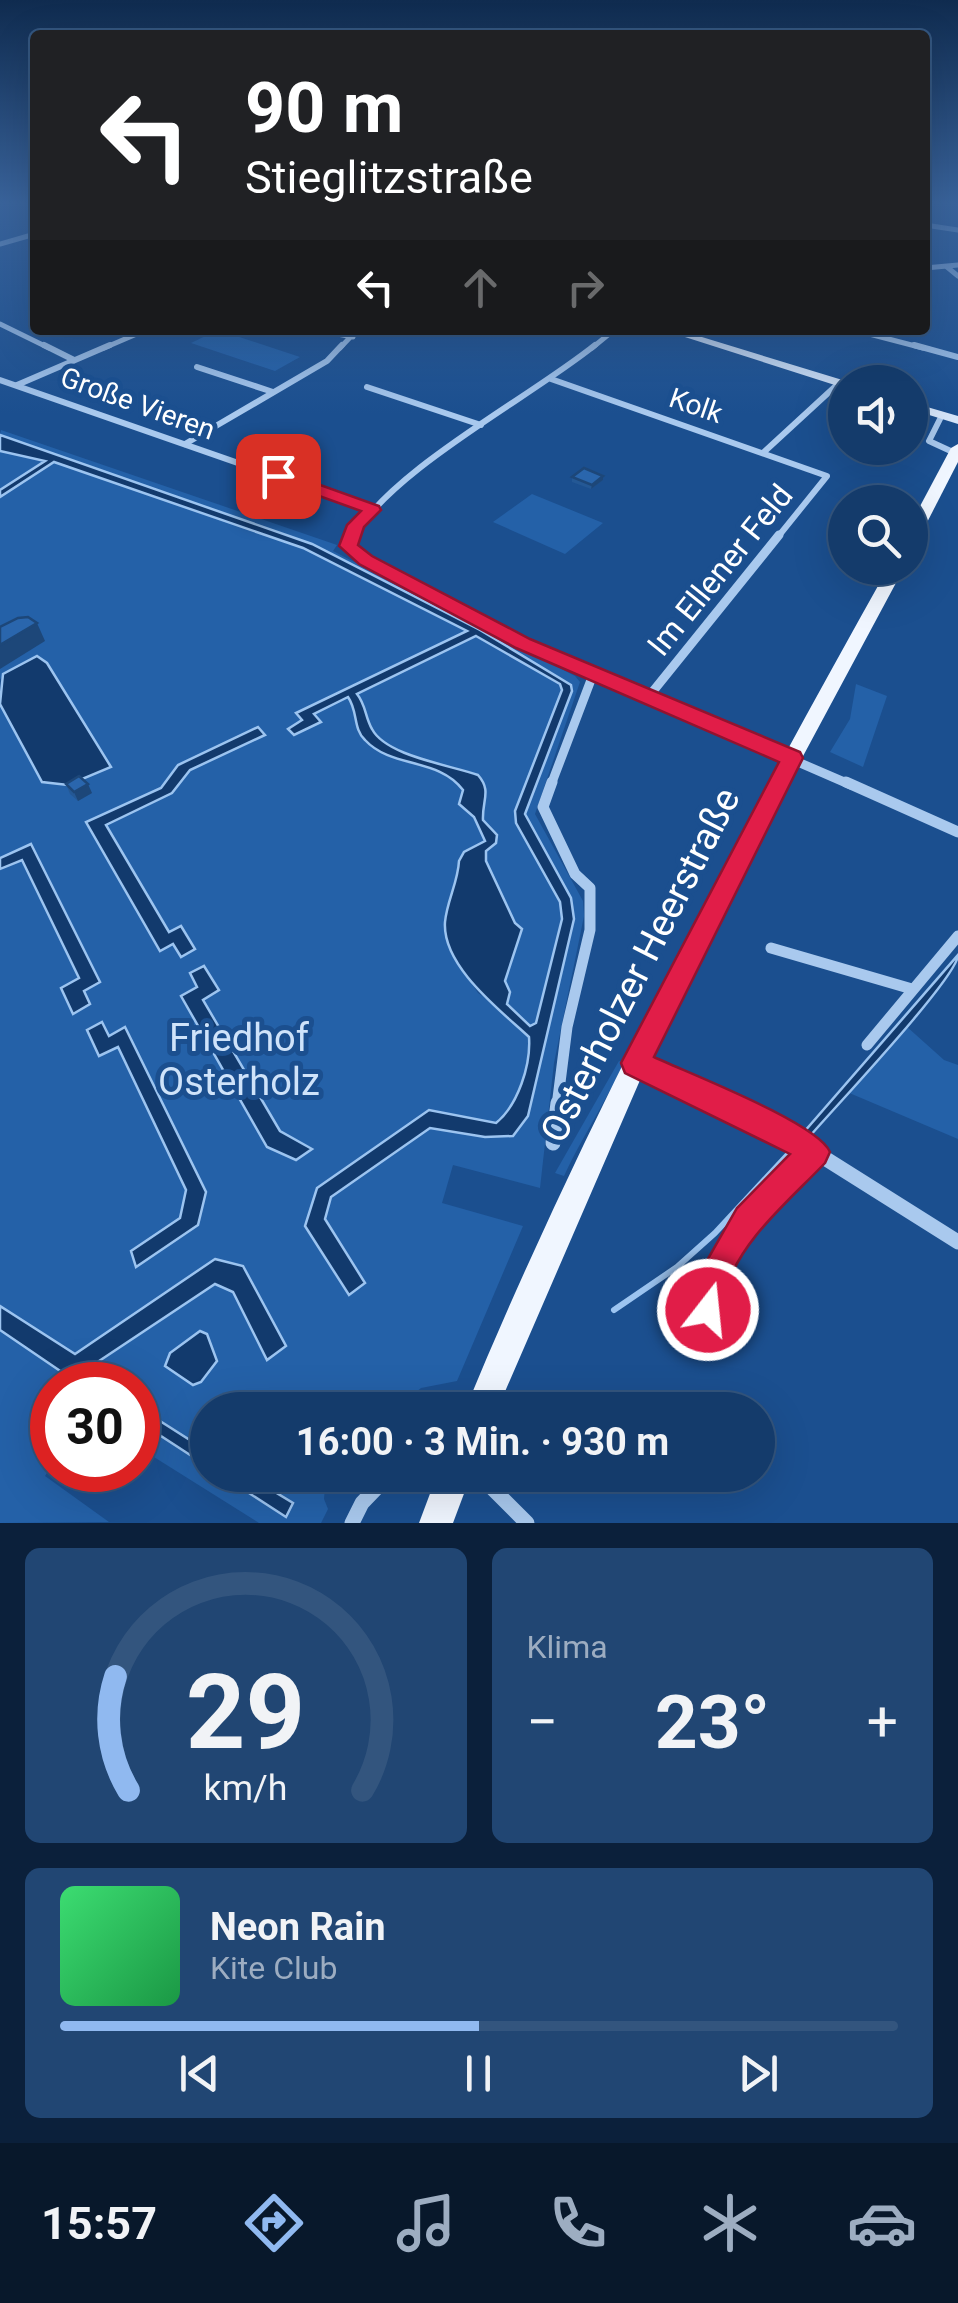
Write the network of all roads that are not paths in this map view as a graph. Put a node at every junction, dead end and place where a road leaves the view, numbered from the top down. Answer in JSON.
{"nodes":[{"id":1,"x":0,"y":324,"type":"edge"},
{"id":2,"x":134,"y":335,"type":"edge"},
{"id":3,"x":353,"y":335,"type":"edge"},
{"id":4,"x":608,"y":335,"type":"edge"},
{"id":5,"x":684,"y":335,"type":"edge"},
{"id":6,"x":873,"y":335,"type":"edge"},
{"id":7,"x":958,"y":357,"type":"edge"},
{"id":8,"x":74,"y":360,"type":"junction"},
{"id":9,"x":196,"y":367,"type":"dead end"},
{"id":10,"x":551,"y":379,"type":"junction"},
{"id":11,"x":0,"y":380,"type":"edge"},
{"id":12,"x":828,"y":380,"type":"edge"},
{"id":13,"x":16,"y":385,"type":"junction"},
{"id":14,"x":367,"y":387,"type":"dead end"},
{"id":15,"x":274,"y":392,"type":"junction"},
{"id":16,"x":828,"y":396,"type":"edge"},
{"id":17,"x":928,"y":411,"type":"edge"},
{"id":18,"x":942,"y":415,"type":"junction"},
{"id":19,"x":958,"y":420,"type":"edge"},
{"id":20,"x":482,"y":426,"type":"junction"},
{"id":21,"x":185,"y":444,"type":"junction"},
{"id":22,"x":956,"y":451,"type":"edge"},
{"id":23,"x":764,"y":452,"type":"junction"},
{"id":24,"x":826,"y":475,"type":"joint"},
{"id":25,"x":928,"y":505,"type":"edge"},
{"id":26,"x":373,"y":510,"type":"junction"},
{"id":27,"x":887,"y":585,"type":"edge"},
{"id":28,"x":594,"y":672,"type":"junction"},
{"id":29,"x":650,"y":694,"type":"junction"},
{"id":30,"x":792,"y":758,"type":"junction"},
{"id":31,"x":958,"y":832,"type":"edge"},
{"id":32,"x":958,"y":936,"type":"edge"},
{"id":33,"x":771,"y":948,"type":"dead end"},
{"id":34,"x":912,"y":989,"type":"junction"},
{"id":35,"x":867,"y":1045,"type":"dead end"},
{"id":36,"x":635,"y":1063,"type":"junction"},
{"id":37,"x":553,"y":1143,"type":"dead end"},
{"id":38,"x":814,"y":1152,"type":"junction"},
{"id":39,"x":958,"y":1242,"type":"edge"},
{"id":40,"x":706,"y":1292,"type":"dead end"},
{"id":41,"x":489,"y":1392,"type":"edge"},
{"id":42,"x":373,"y":1492,"type":"edge"},
{"id":43,"x":495,"y":1492,"type":"edge"},
{"id":44,"x":352,"y":1523,"type":"edge"},
{"id":45,"x":527,"y":1523,"type":"edge"}],
"edges":[{"from":1,"to":8,"type":"street"},
{"from":2,"to":8,"type":"street"},
{"from":3,"to":15,"type":"street"},
{"from":4,"to":10,"type":"street"},
{"from":5,"to":12,"type":"main road"},
{"from":6,"to":7,"type":"street"},
{"from":8,"to":13,"type":"street"},
{"from":9,"to":15,"type":"street"},
{"from":10,"to":20,"type":"street"},
{"from":10,"to":23,"type":"street","name":"Kolk"},
{"from":11,"to":13,"type":"street","name":"Große Vieren"},
{"from":13,"to":21,"type":"street","name":"Große Vieren"},
{"from":14,"to":20,"type":"street"},
{"from":15,"to":21,"type":"street"},
{"from":16,"to":23,"type":"street"},
{"from":17,"to":18,"type":"main road"},
{"from":18,"to":19,"type":"main road"},
{"from":18,"to":22,"type":"street"},
{"from":20,"to":26,"type":"street"},
{"from":21,"to":26,"type":"street","name":"Große Vieren"},
{"from":22,"to":25,"type":"main road"},
{"from":23,"to":24,"type":"street","name":"Kolk"},
{"from":24,"to":29,"type":"street","name":"Im Ellener Feld"},
{"from":26,"to":28,"type":"street"},
{"from":27,"to":30,"type":"main road","name":"Osterholzer Heerstraße"},
{"from":28,"to":29,"type":"street"},
{"from":28,"to":37,"type":"street"},
{"from":29,"to":30,"type":"street"},
{"from":30,"to":31,"type":"street"},
{"from":30,"to":36,"type":"main road","name":"Osterholzer Heerstraße"},
{"from":32,"to":34,"type":"street"},
{"from":33,"to":34,"type":"street"},
{"from":34,"to":35,"type":"street"},
{"from":36,"to":38,"type":"street"},
{"from":36,"to":41,"type":"main road","name":"Osterholzer Heerstraße"},
{"from":38,"to":39,"type":"street"},
{"from":38,"to":40,"type":"street"},
{"from":42,"to":44,"type":"street"},
{"from":43,"to":45,"type":"street"}]}
